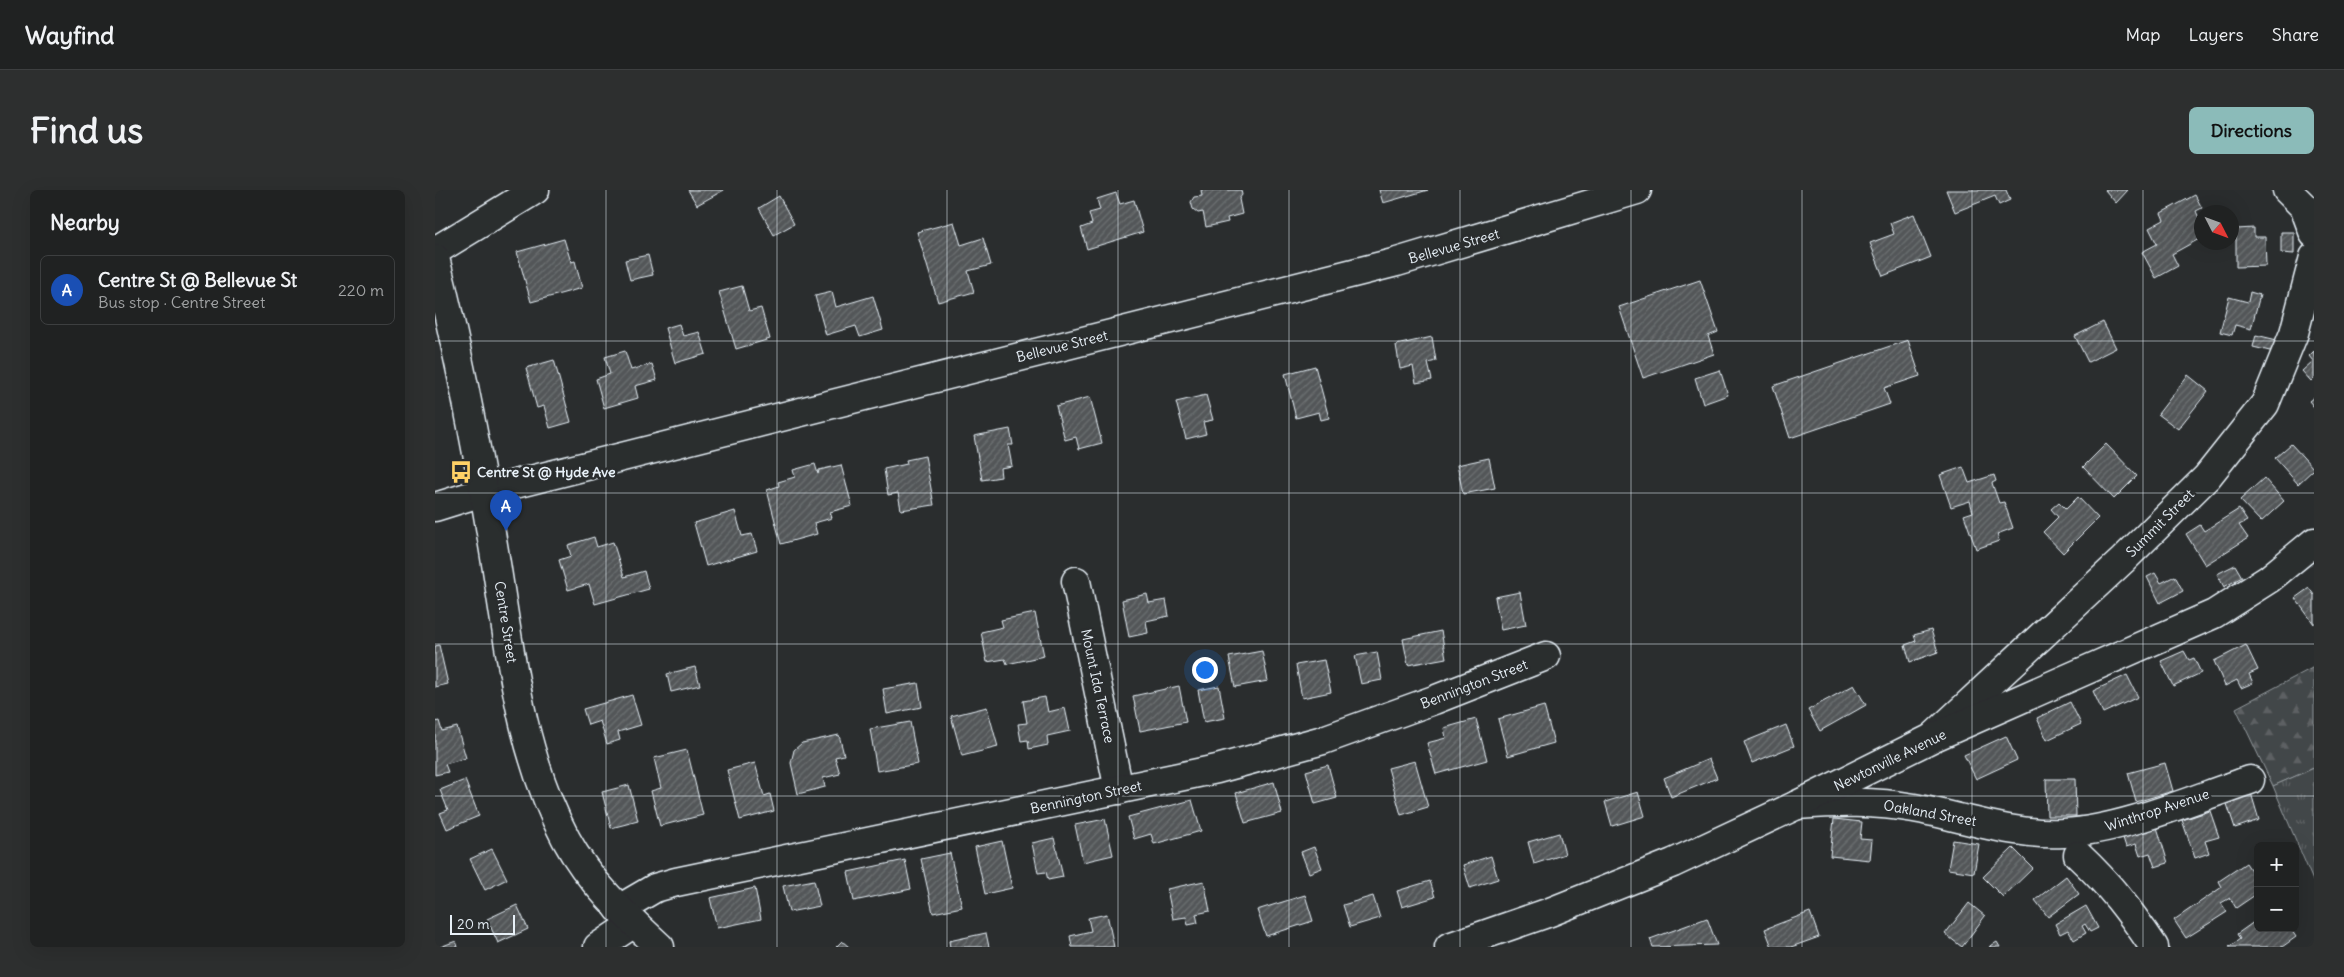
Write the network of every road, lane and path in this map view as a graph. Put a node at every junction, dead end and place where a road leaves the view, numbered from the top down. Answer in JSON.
{"nodes":[{"id":1,"x":535,"y":190,"type":"edge"},
{"id":2,"x":1637,"y":190,"type":"edge"},
{"id":3,"x":2287,"y":190,"type":"edge"},
{"id":4,"x":1600,"y":196,"type":"edge"},
{"id":5,"x":2314,"y":234,"type":"edge"},
{"id":6,"x":435,"y":251,"type":"edge"},
{"id":7,"x":2314,"y":257,"type":"edge"},
{"id":8,"x":435,"y":258,"type":"edge"},
{"id":9,"x":483,"y":492,"type":"junction"},
{"id":10,"x":435,"y":507,"type":"edge"},
{"id":11,"x":2314,"y":542,"type":"edge"},
{"id":12,"x":1077,"y":581,"type":"dead end"},
{"id":13,"x":1546,"y":656,"type":"dead end"},
{"id":14,"x":1932,"y":738,"type":"junction"},
{"id":15,"x":2250,"y":780,"type":"dead end"},
{"id":16,"x":1119,"y":790,"type":"junction"},
{"id":17,"x":1797,"y":805,"type":"junction"},
{"id":18,"x":2071,"y":844,"type":"junction"},
{"id":19,"x":626,"y":916,"type":"junction"},
{"id":20,"x":598,"y":947,"type":"edge"},
{"id":21,"x":660,"y":947,"type":"edge"},
{"id":22,"x":1449,"y":947,"type":"edge"},
{"id":23,"x":2154,"y":947,"type":"edge"}],
"edges":[{"from":1,"to":6,"type":"street"},
{"from":2,"to":4,"type":"street","name":"Bellevue Street"},
{"from":3,"to":5,"type":"street"},
{"from":4,"to":9,"type":"street","name":"Bellevue Street"},
{"from":7,"to":14,"type":"street","name":"Summit Street"},
{"from":8,"to":9,"type":"street","name":"Centre Street"},
{"from":9,"to":10,"type":"street","name":"Bellevue Street"},
{"from":9,"to":19,"type":"street","name":"Centre Street"},
{"from":11,"to":14,"type":"street","name":"Newtonville Avenue"},
{"from":12,"to":16,"type":"street","name":"Mount Ida Terrace"},
{"from":13,"to":16,"type":"street","name":"Bennington Street"},
{"from":14,"to":17,"type":"street","name":"Newtonville Avenue"},
{"from":15,"to":18,"type":"street","name":"Winthrop Avenue"},
{"from":16,"to":19,"type":"street","name":"Bennington Street"},
{"from":17,"to":18,"type":"street","name":"Oakland Street"},
{"from":17,"to":22,"type":"street","name":"Newtonville Avenue"},
{"from":18,"to":23,"type":"street"},
{"from":19,"to":20,"type":"street","name":"Bennington Street"},
{"from":19,"to":21,"type":"street","name":"Centre Street"}]}
